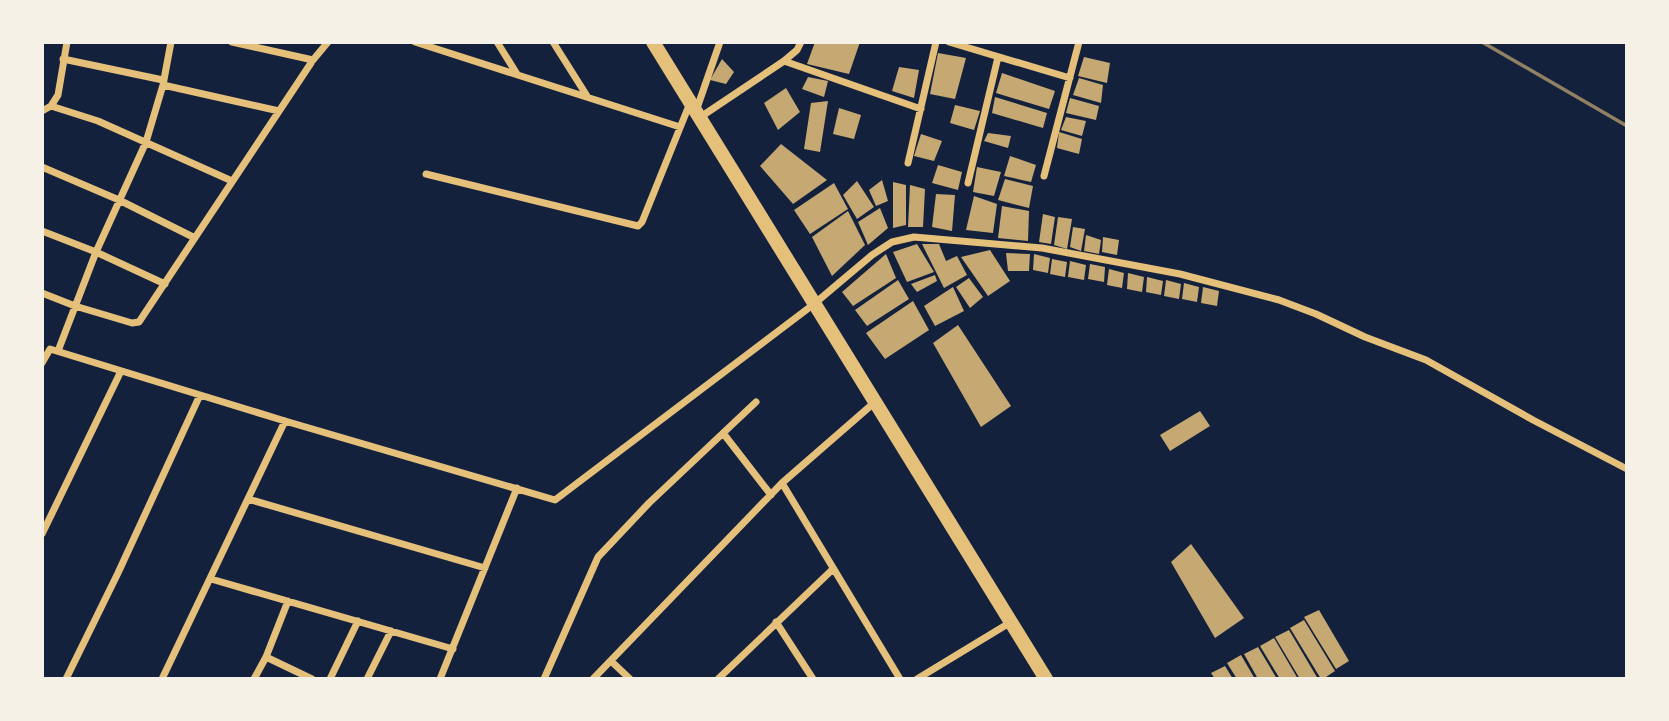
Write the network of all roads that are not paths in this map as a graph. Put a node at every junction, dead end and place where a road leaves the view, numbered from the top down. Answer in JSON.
{"nodes":[{"id":1,"x":67,"y":42,"type":"edge"},
{"id":2,"x":171,"y":42,"type":"edge"},
{"id":3,"x":232,"y":42,"type":"edge"},
{"id":4,"x":328,"y":42,"type":"edge"},
{"id":5,"x":415,"y":42,"type":"edge"},
{"id":6,"x":497,"y":42,"type":"edge"},
{"id":7,"x":553,"y":42,"type":"edge"},
{"id":8,"x":653,"y":42,"type":"edge"},
{"id":9,"x":720,"y":42,"type":"edge"},
{"id":10,"x":801,"y":42,"type":"edge"},
{"id":11,"x":936,"y":42,"type":"edge"},
{"id":12,"x":949,"y":42,"type":"edge"},
{"id":13,"x":1079,"y":42,"type":"edge"},
{"id":14,"x":998,"y":57,"type":"junction"},
{"id":15,"x":64,"y":60,"type":"junction"},
{"id":16,"x":313,"y":60,"type":"junction"},
{"id":17,"x":784,"y":61,"type":"junction"},
{"id":18,"x":517,"y":74,"type":"junction"},
{"id":19,"x":1069,"y":78,"type":"junction"},
{"id":20,"x":163,"y":83,"type":"junction"},
{"id":21,"x":587,"y":97,"type":"junction"},
{"id":22,"x":51,"y":106,"type":"junction"},
{"id":23,"x":921,"y":109,"type":"junction"},
{"id":24,"x":42,"y":110,"type":"edge"},
{"id":25,"x":279,"y":111,"type":"junction"},
{"id":26,"x":695,"y":111,"type":"junction"},
{"id":27,"x":680,"y":127,"type":"junction"},
{"id":28,"x":146,"y":142,"type":"junction"},
{"id":29,"x":908,"y":163,"type":"dead end"},
{"id":30,"x":42,"y":167,"type":"edge"},
{"id":31,"x":426,"y":174,"type":"dead end"},
{"id":32,"x":1044,"y":176,"type":"dead end"},
{"id":33,"x":232,"y":181,"type":"junction"},
{"id":34,"x":968,"y":183,"type":"dead end"},
{"id":35,"x":120,"y":200,"type":"junction"},
{"id":36,"x":42,"y":231,"type":"edge"},
{"id":37,"x":195,"y":238,"type":"junction"},
{"id":38,"x":96,"y":252,"type":"junction"},
{"id":39,"x":165,"y":284,"type":"junction"},
{"id":40,"x":42,"y":293,"type":"edge"},
{"id":41,"x":814,"y":304,"type":"junction"},
{"id":42,"x":75,"y":306,"type":"junction"},
{"id":43,"x":50,"y":348,"type":"edge"},
{"id":44,"x":42,"y":363,"type":"edge"},
{"id":45,"x":121,"y":370,"type":"junction"},
{"id":46,"x":201,"y":395,"type":"junction"},
{"id":47,"x":756,"y":402,"type":"dead end"},
{"id":48,"x":875,"y":402,"type":"junction"},
{"id":49,"x":285,"y":421,"type":"junction"},
{"id":50,"x":723,"y":433,"type":"junction"},
{"id":51,"x":1627,"y":469,"type":"edge"},
{"id":52,"x":782,"y":484,"type":"junction"},
{"id":53,"x":517,"y":488,"type":"junction"},
{"id":54,"x":771,"y":495,"type":"junction"},
{"id":55,"x":248,"y":499,"type":"junction"},
{"id":56,"x":42,"y":534,"type":"edge"},
{"id":57,"x":485,"y":568,"type":"junction"},
{"id":58,"x":833,"y":569,"type":"junction"},
{"id":59,"x":211,"y":579,"type":"junction"},
{"id":60,"x":288,"y":601,"type":"junction"},
{"id":61,"x":358,"y":621,"type":"junction"},
{"id":62,"x":776,"y":622,"type":"junction"},
{"id":63,"x":1011,"y":622,"type":"junction"},
{"id":64,"x":391,"y":631,"type":"junction"},
{"id":65,"x":453,"y":649,"type":"junction"},
{"id":66,"x":266,"y":657,"type":"junction"},
{"id":67,"x":611,"y":661,"type":"junction"},
{"id":68,"x":810,"y":678,"type":"edge"},
{"id":69,"x":66,"y":679,"type":"edge"},
{"id":70,"x":162,"y":679,"type":"edge"},
{"id":71,"x":254,"y":679,"type":"edge"},
{"id":72,"x":312,"y":679,"type":"edge"},
{"id":73,"x":330,"y":679,"type":"edge"},
{"id":74,"x":367,"y":679,"type":"edge"},
{"id":75,"x":440,"y":679,"type":"edge"},
{"id":76,"x":544,"y":679,"type":"edge"},
{"id":77,"x":593,"y":679,"type":"edge"},
{"id":78,"x":630,"y":679,"type":"edge"},
{"id":79,"x":718,"y":679,"type":"edge"},
{"id":80,"x":900,"y":679,"type":"edge"},
{"id":81,"x":918,"y":679,"type":"edge"},
{"id":82,"x":1046,"y":679,"type":"edge"}],
"edges":[{"from":1,"to":15,"type":"street"},
{"from":2,"to":20,"type":"street"},
{"from":3,"to":16,"type":"street"},
{"from":4,"to":16,"type":"street"},
{"from":5,"to":18,"type":"street"},
{"from":6,"to":18,"type":"street"},
{"from":7,"to":21,"type":"street"},
{"from":8,"to":26,"type":"highway"},
{"from":9,"to":26,"type":"street"},
{"from":10,"to":17,"type":"street"},
{"from":11,"to":23,"type":"street"},
{"from":12,"to":14,"type":"street"},
{"from":13,"to":19,"type":"street"},
{"from":14,"to":19,"type":"street"},
{"from":14,"to":34,"type":"street"},
{"from":15,"to":20,"type":"street"},
{"from":15,"to":22,"type":"street"},
{"from":16,"to":25,"type":"street"},
{"from":17,"to":23,"type":"street"},
{"from":17,"to":26,"type":"street"},
{"from":18,"to":21,"type":"street"},
{"from":19,"to":32,"type":"street"},
{"from":20,"to":25,"type":"street"},
{"from":20,"to":28,"type":"street"},
{"from":21,"to":27,"type":"street"},
{"from":22,"to":24,"type":"street"},
{"from":22,"to":28,"type":"street"},
{"from":23,"to":29,"type":"street"},
{"from":25,"to":33,"type":"street"},
{"from":26,"to":27,"type":"street"},
{"from":26,"to":41,"type":"highway"},
{"from":27,"to":31,"type":"street"},
{"from":28,"to":33,"type":"street"},
{"from":28,"to":35,"type":"street"},
{"from":30,"to":35,"type":"street"},
{"from":33,"to":37,"type":"street"},
{"from":35,"to":37,"type":"street"},
{"from":35,"to":38,"type":"street"},
{"from":36,"to":38,"type":"street"},
{"from":37,"to":39,"type":"street"},
{"from":38,"to":39,"type":"street"},
{"from":38,"to":42,"type":"street"},
{"from":39,"to":42,"type":"street"},
{"from":40,"to":42,"type":"street"},
{"from":41,"to":48,"type":"highway"},
{"from":41,"to":51,"type":"street"},
{"from":41,"to":53,"type":"street"},
{"from":42,"to":43,"type":"street"},
{"from":43,"to":44,"type":"street"},
{"from":43,"to":45,"type":"street"},
{"from":45,"to":46,"type":"street"},
{"from":45,"to":56,"type":"street"},
{"from":46,"to":49,"type":"street"},
{"from":46,"to":69,"type":"street"},
{"from":47,"to":50,"type":"street"},
{"from":48,"to":52,"type":"street"},
{"from":48,"to":63,"type":"highway"},
{"from":49,"to":53,"type":"street"},
{"from":49,"to":55,"type":"street"},
{"from":50,"to":54,"type":"street"},
{"from":50,"to":76,"type":"street"},
{"from":52,"to":54,"type":"street"},
{"from":52,"to":58,"type":"street"},
{"from":53,"to":57,"type":"street"},
{"from":54,"to":67,"type":"street"},
{"from":55,"to":57,"type":"street"},
{"from":55,"to":59,"type":"street"},
{"from":57,"to":65,"type":"street"},
{"from":58,"to":62,"type":"street"},
{"from":58,"to":80,"type":"street"},
{"from":59,"to":60,"type":"street"},
{"from":59,"to":70,"type":"street"},
{"from":60,"to":61,"type":"street"},
{"from":60,"to":66,"type":"street"},
{"from":61,"to":64,"type":"street"},
{"from":61,"to":73,"type":"street"},
{"from":62,"to":68,"type":"street"},
{"from":62,"to":79,"type":"street"},
{"from":63,"to":81,"type":"street"},
{"from":63,"to":82,"type":"highway"},
{"from":64,"to":65,"type":"street"},
{"from":64,"to":74,"type":"street"},
{"from":65,"to":75,"type":"street"},
{"from":66,"to":71,"type":"street"},
{"from":66,"to":72,"type":"street"},
{"from":67,"to":77,"type":"street"},
{"from":67,"to":78,"type":"street"}]}
